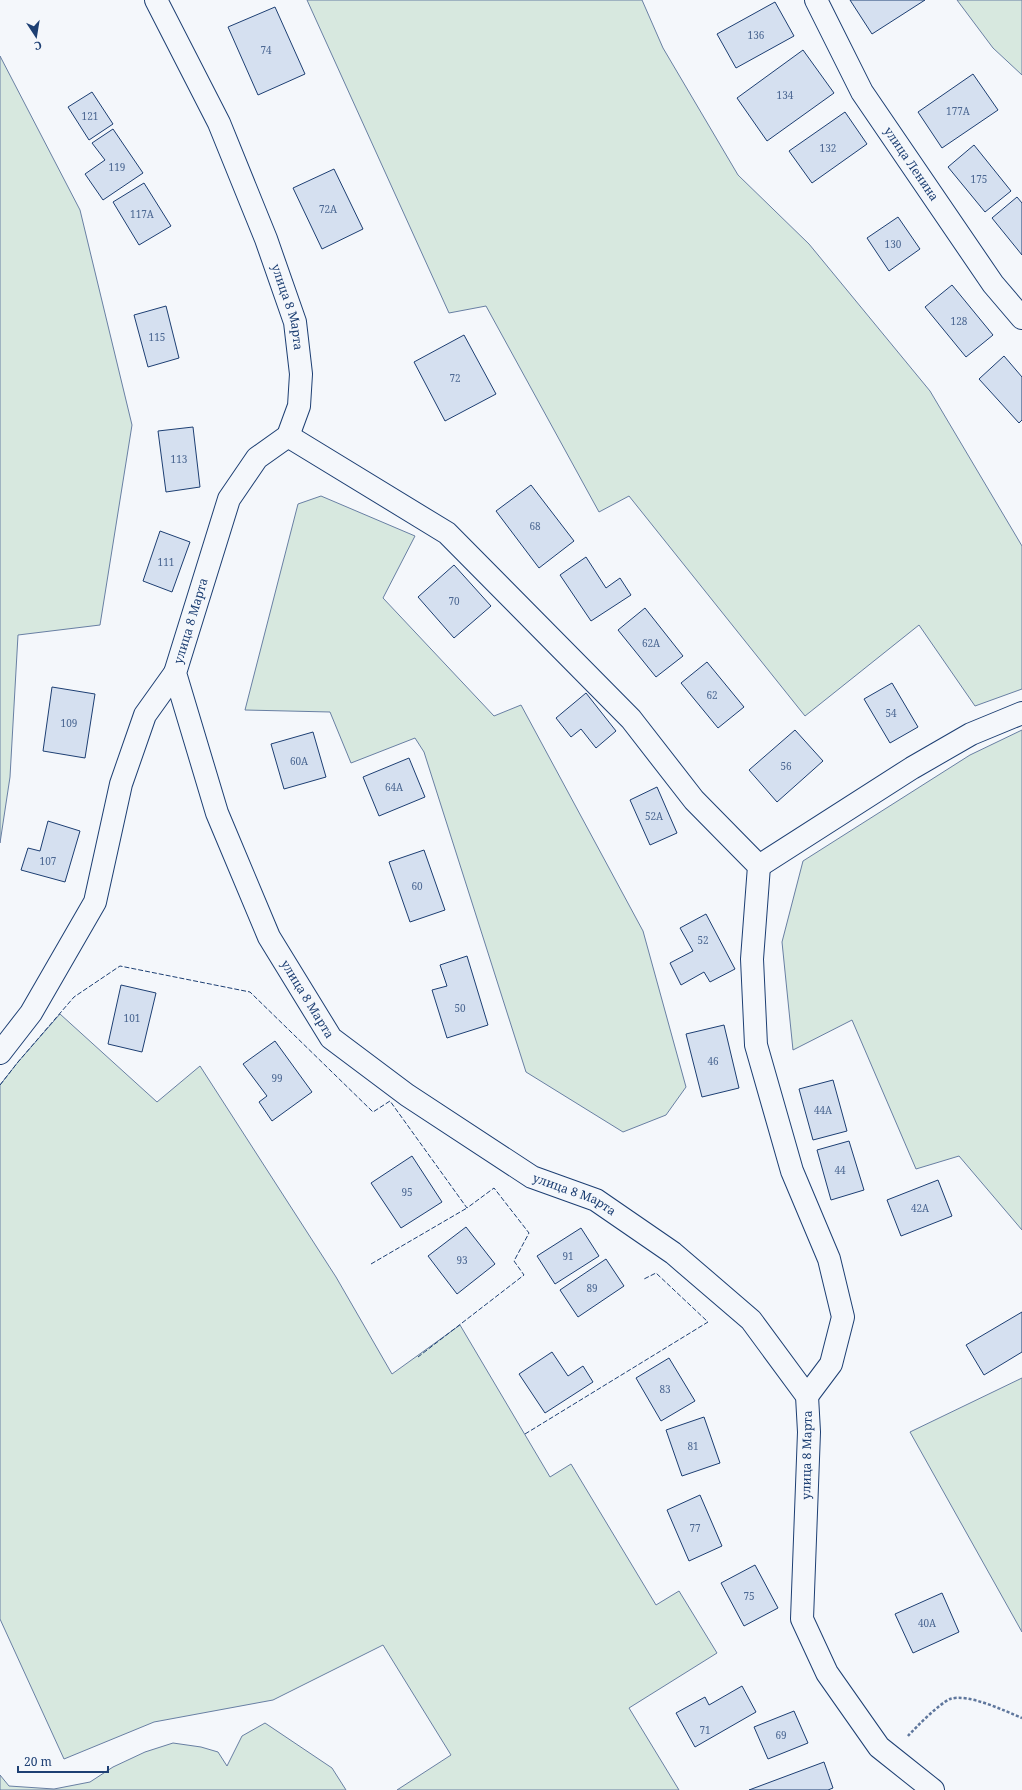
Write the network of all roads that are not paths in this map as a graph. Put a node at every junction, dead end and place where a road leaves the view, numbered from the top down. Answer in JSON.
{"nodes":[{"id":1,"x":156,"y":0,"type":"edge"},
{"id":2,"x":816,"y":0,"type":"edge"},
{"id":3,"x":1022,"y":318,"type":"edge"},
{"id":4,"x":288,"y":436,"type":"junction"},
{"id":5,"x":175,"y":672,"type":"junction"},
{"id":6,"x":1022,"y":713,"type":"edge"},
{"id":7,"x":759,"y":866,"type":"junction"},
{"id":8,"x":0,"y":1052,"type":"edge"},
{"id":9,"x":807,"y":1396,"type":"junction"},
{"id":10,"x":933,"y":1790,"type":"edge"}],
"edges":[{"from":1,"to":4,"type":"street","name":"улица 8 Марта"},
{"from":2,"to":3,"type":"street","name":"улица Ленина"},
{"from":4,"to":5,"type":"street","name":"улица 8 Марта"},
{"from":4,"to":7,"type":"street"},
{"from":5,"to":8,"type":"street"},
{"from":5,"to":9,"type":"street","name":"улица 8 Марта"},
{"from":6,"to":7,"type":"street"},
{"from":7,"to":9,"type":"street"},
{"from":9,"to":10,"type":"street","name":"улица 8 Марта"}]}
